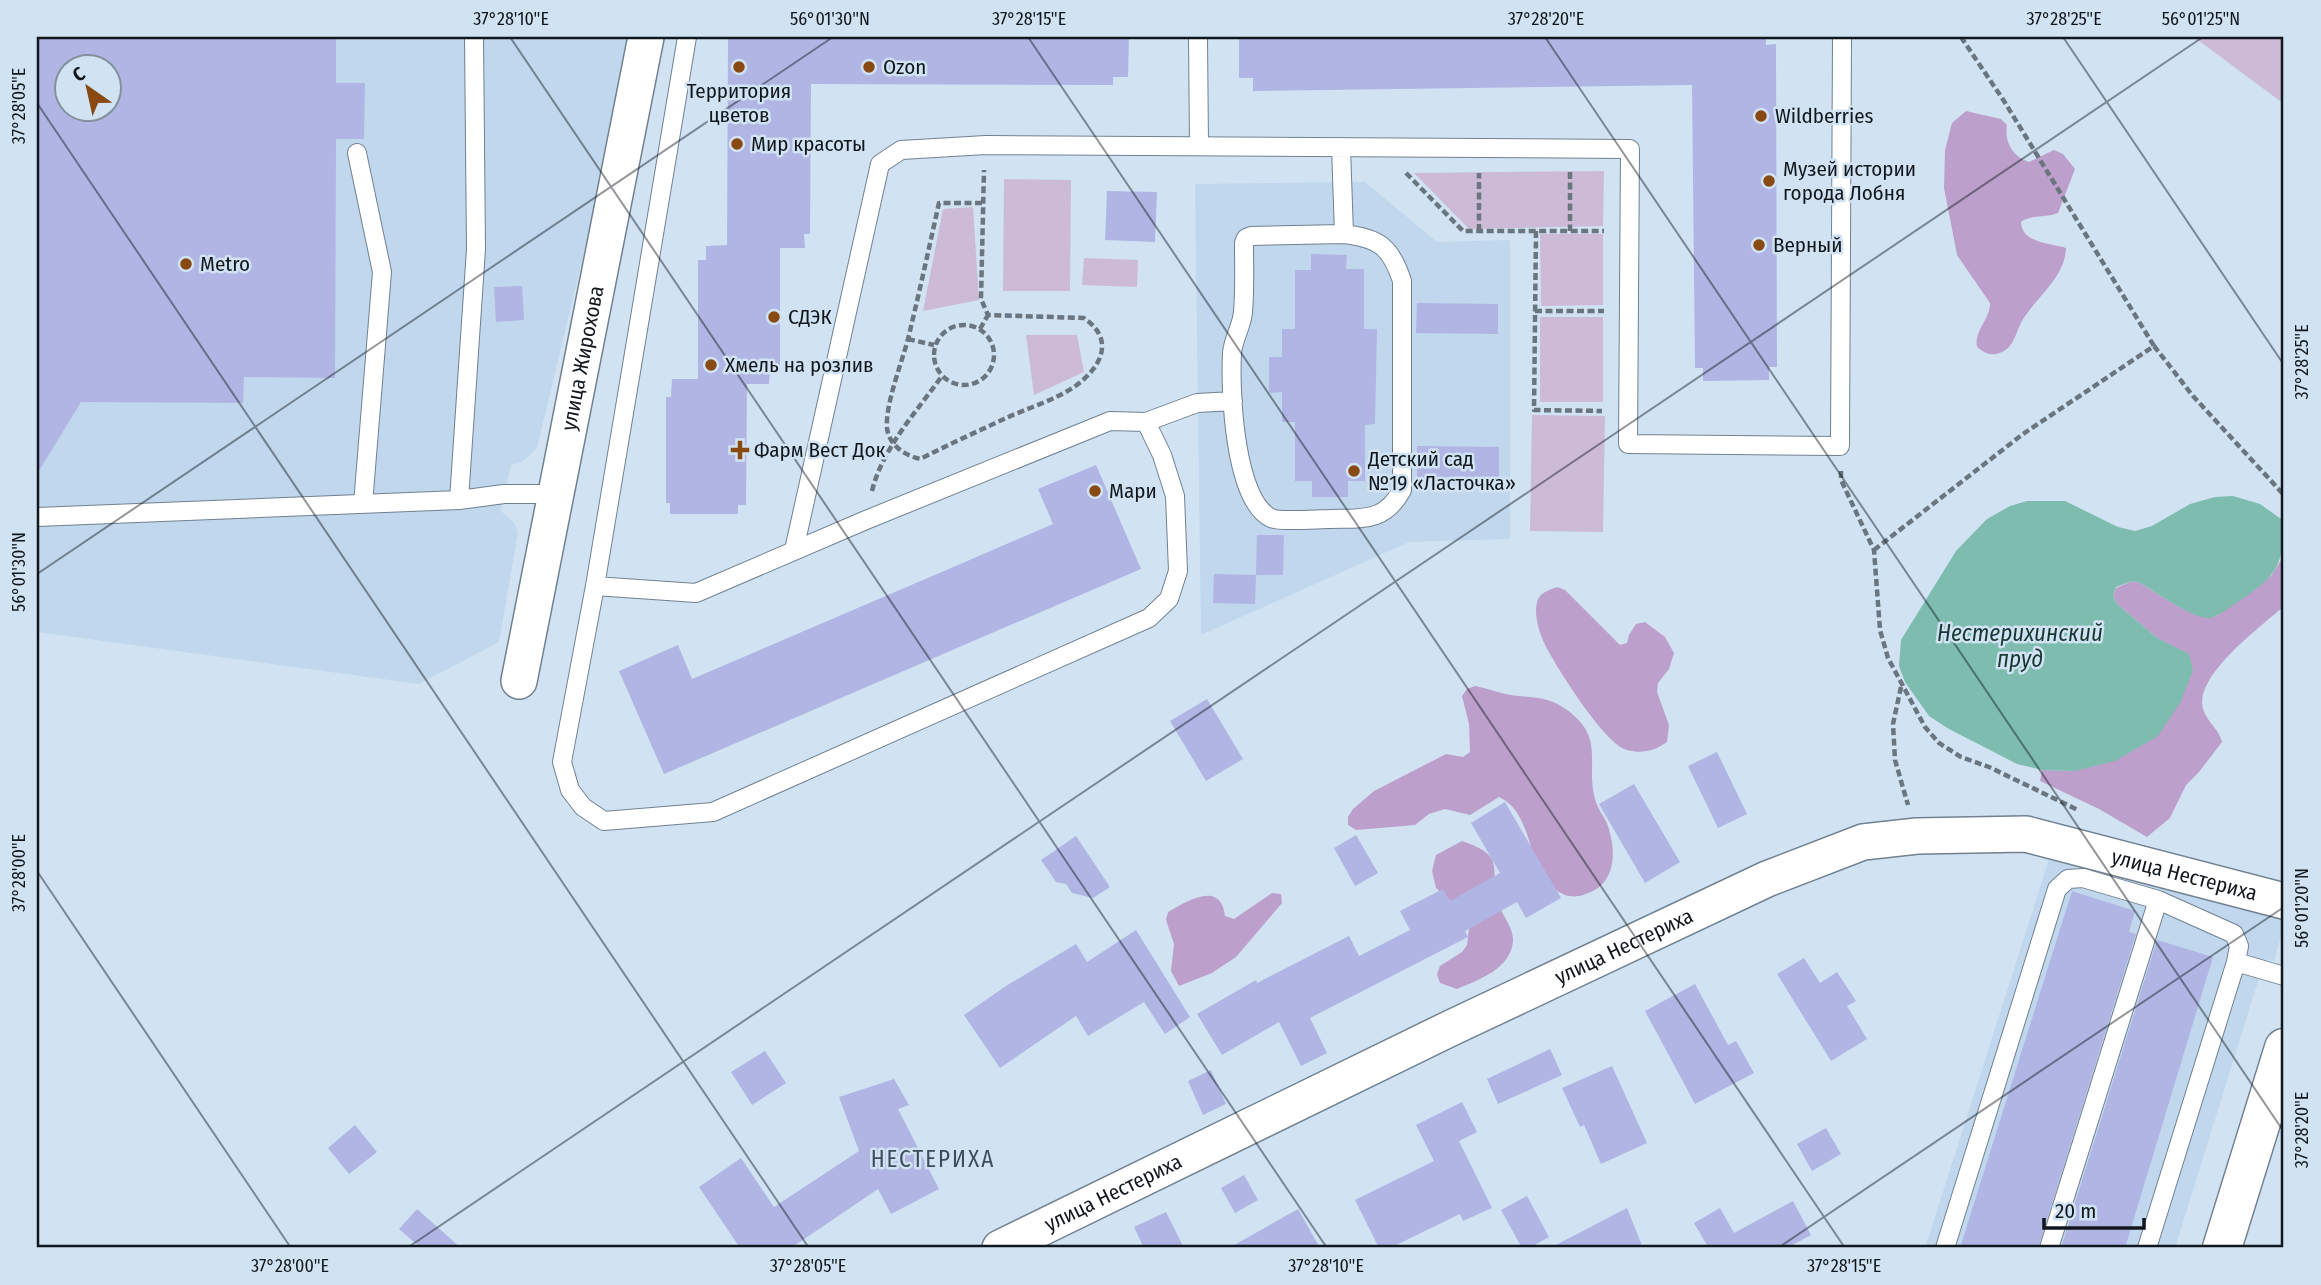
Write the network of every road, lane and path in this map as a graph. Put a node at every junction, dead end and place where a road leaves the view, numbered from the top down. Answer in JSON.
{"nodes":[{"id":1,"x":474,"y":37,"type":"edge"},
{"id":2,"x":646,"y":37,"type":"edge"},
{"id":3,"x":687,"y":37,"type":"edge"},
{"id":4,"x":1198,"y":37,"type":"edge"},
{"id":5,"x":1842,"y":37,"type":"edge"},
{"id":6,"x":1961,"y":37,"type":"edge"},
{"id":7,"x":986,"y":145,"type":"junction"},
{"id":8,"x":1199,"y":146,"type":"junction"},
{"id":9,"x":1341,"y":147,"type":"junction"},
{"id":10,"x":1381,"y":147,"type":"junction"},
{"id":11,"x":357,"y":153,"type":"dead end"},
{"id":12,"x":1479,"y":172,"type":"dead end"},
{"id":13,"x":1570,"y":172,"type":"dead end"},
{"id":14,"x":982,"y":204,"type":"junction"},
{"id":15,"x":1629,"y":230,"type":"junction"},
{"id":16,"x":1479,"y":231,"type":"junction"},
{"id":17,"x":1536,"y":231,"type":"junction"},
{"id":18,"x":1570,"y":231,"type":"junction"},
{"id":19,"x":1344,"y":234,"type":"junction"},
{"id":20,"x":1535,"y":311,"type":"junction"},
{"id":21,"x":1629,"y":311,"type":"junction"},
{"id":22,"x":988,"y":315,"type":"junction"},
{"id":23,"x":980,"y":329,"type":"junction"},
{"id":24,"x":908,"y":339,"type":"junction"},
{"id":25,"x":934,"y":345,"type":"junction"},
{"id":26,"x":2154,"y":346,"type":"junction"},
{"id":27,"x":942,"y":376,"type":"junction"},
{"id":28,"x":1233,"y":401,"type":"junction"},
{"id":29,"x":1628,"y":412,"type":"junction"},
{"id":30,"x":1146,"y":422,"type":"junction"},
{"id":31,"x":894,"y":444,"type":"junction"},
{"id":32,"x":1840,"y":446,"type":"junction"},
{"id":33,"x":556,"y":494,"type":"junction"},
{"id":34,"x":2284,"y":495,"type":"edge"},
{"id":35,"x":459,"y":500,"type":"junction"},
{"id":36,"x":363,"y":504,"type":"junction"},
{"id":37,"x":37,"y":516,"type":"edge"},
{"id":38,"x":866,"y":520,"type":"junction"},
{"id":39,"x":794,"y":550,"type":"junction"},
{"id":40,"x":1874,"y":550,"type":"junction"},
{"id":41,"x":595,"y":586,"type":"junction"},
{"id":42,"x":519,"y":681,"type":"dead end"},
{"id":43,"x":1901,"y":685,"type":"junction"},
{"id":44,"x":2084,"y":813,"type":"dead end"},
{"id":45,"x":1917,"y":836,"type":"junction"},
{"id":46,"x":2158,"y":900,"type":"junction"},
{"id":47,"x":2284,"y":901,"type":"edge"},
{"id":48,"x":2236,"y":962,"type":"junction"},
{"id":49,"x":2284,"y":976,"type":"edge"},
{"id":50,"x":2284,"y":1048,"type":"edge"},
{"id":51,"x":1000,"y":1248,"type":"edge"},
{"id":52,"x":1945,"y":1248,"type":"edge"},
{"id":53,"x":2049,"y":1248,"type":"edge"},
{"id":54,"x":2147,"y":1248,"type":"edge"},
{"id":55,"x":2222,"y":1248,"type":"edge"}],
"edges":[{"from":1,"to":35,"type":"lane"},
{"from":2,"to":33,"type":"street","name":"улица Жирохова"},
{"from":3,"to":41,"type":"lane"},
{"from":4,"to":8,"type":"lane"},
{"from":5,"to":32,"type":"lane"},
{"from":6,"to":26,"type":"path"},
{"from":7,"to":8,"type":"lane"},
{"from":7,"to":14,"type":"path"},
{"from":7,"to":39,"type":"lane"},
{"from":8,"to":9,"type":"lane"},
{"from":9,"to":10,"type":"lane"},
{"from":9,"to":19,"type":"lane"},
{"from":10,"to":15,"type":"lane"},
{"from":10,"to":16,"type":"path"},
{"from":11,"to":36,"type":"lane"},
{"from":12,"to":16,"type":"path"},
{"from":13,"to":18,"type":"path"},
{"from":14,"to":22,"type":"path"},
{"from":14,"to":24,"type":"path"},
{"from":15,"to":18,"type":"path"},
{"from":15,"to":21,"type":"lane"},
{"from":16,"to":17,"type":"path"},
{"from":17,"to":18,"type":"path"},
{"from":17,"to":20,"type":"path"},
{"from":19,"to":28,"type":"lane"},
{"from":19,"to":28,"type":"lane"},
{"from":20,"to":21,"type":"path"},
{"from":20,"to":29,"type":"path"},
{"from":21,"to":29,"type":"lane"},
{"from":22,"to":23,"type":"path"},
{"from":22,"to":31,"type":"path"},
{"from":23,"to":25,"type":"path"},
{"from":23,"to":27,"type":"path"},
{"from":24,"to":25,"type":"path"},
{"from":24,"to":31,"type":"path"},
{"from":25,"to":27,"type":"path"},
{"from":26,"to":34,"type":"path"},
{"from":26,"to":40,"type":"path"},
{"from":27,"to":31,"type":"path"},
{"from":28,"to":30,"type":"lane"},
{"from":29,"to":32,"type":"lane"},
{"from":30,"to":38,"type":"lane"},
{"from":30,"to":41,"type":"lane"},
{"from":31,"to":38,"type":"path"},
{"from":32,"to":40,"type":"path"},
{"from":33,"to":35,"type":"lane"},
{"from":33,"to":42,"type":"street","name":"улица Жирохова"},
{"from":35,"to":36,"type":"lane"},
{"from":36,"to":37,"type":"lane"},
{"from":38,"to":39,"type":"lane"},
{"from":39,"to":41,"type":"lane"},
{"from":40,"to":43,"type":"path"},
{"from":43,"to":44,"type":"path"},
{"from":43,"to":45,"type":"path"},
{"from":45,"to":47,"type":"street","name":"улица Нестериха"},
{"from":45,"to":51,"type":"street","name":"улица Нестериха"},
{"from":46,"to":48,"type":"lane"},
{"from":46,"to":52,"type":"lane"},
{"from":46,"to":53,"type":"lane"},
{"from":48,"to":49,"type":"lane"},
{"from":48,"to":54,"type":"lane"},
{"from":50,"to":55,"type":"street"}]}
